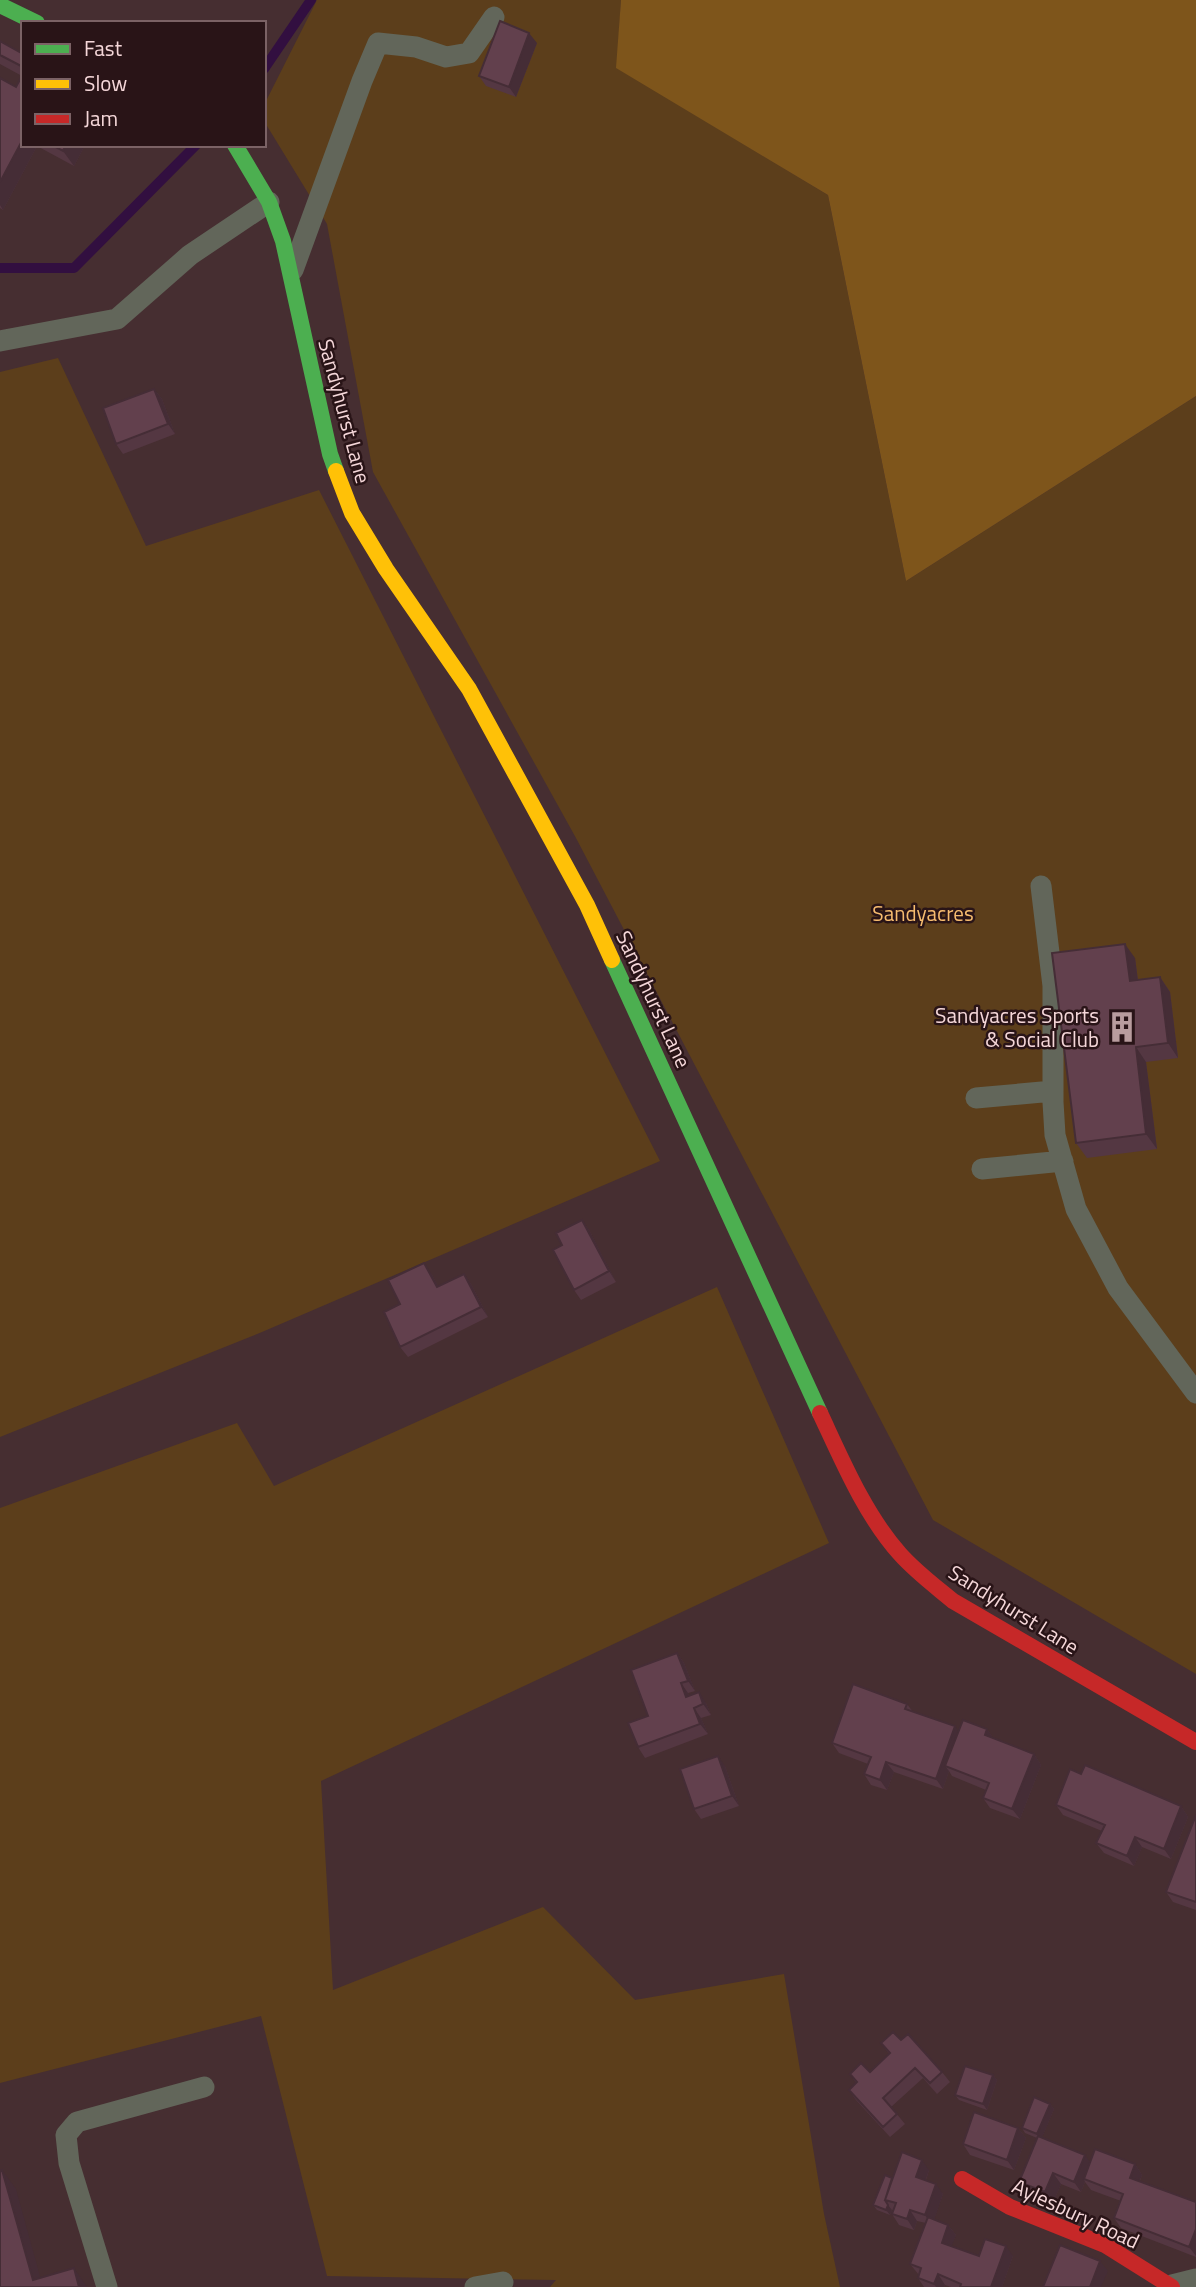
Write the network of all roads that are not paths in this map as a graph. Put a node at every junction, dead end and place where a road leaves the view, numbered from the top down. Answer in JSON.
{"nodes":[{"id":1,"x":0,"y":5,"type":"edge"},
{"id":2,"x":494,"y":17,"type":"dead end"},
{"id":3,"x":33,"y":21,"type":"edge"},
{"id":4,"x":236,"y":147,"type":"edge"},
{"id":5,"x":269,"y":202,"type":"junction"},
{"id":6,"x":290,"y":279,"type":"junction"},
{"id":7,"x":0,"y":341,"type":"edge"},
{"id":8,"x":1041,"y":887,"type":"dead end"},
{"id":9,"x":1053,"y":1091,"type":"junction"},
{"id":10,"x":976,"y":1098,"type":"dead end"},
{"id":11,"x":1063,"y":1161,"type":"junction"},
{"id":12,"x":982,"y":1169,"type":"dead end"},
{"id":13,"x":1196,"y":1393,"type":"edge"},
{"id":14,"x":1196,"y":1742,"type":"edge"},
{"id":15,"x":204,"y":2087,"type":"dead end"},
{"id":16,"x":962,"y":2179,"type":"dead end"},
{"id":17,"x":1196,"y":2279,"type":"edge"},
{"id":18,"x":503,"y":2282,"type":"dead end"},
{"id":19,"x":1171,"y":2286,"type":"edge"},
{"id":20,"x":107,"y":2287,"type":"edge"},
{"id":21,"x":475,"y":2287,"type":"edge"}],
"edges":[{"from":1,"to":3,"type":"street"},
{"from":2,"to":6,"type":"lane"},
{"from":4,"to":5,"type":"street","name":"Sandyhurst Lane"},
{"from":5,"to":6,"type":"street","name":"Sandyhurst Lane"},
{"from":5,"to":7,"type":"lane"},
{"from":6,"to":14,"type":"street","name":"Sandyhurst Lane"},
{"from":8,"to":9,"type":"lane"},
{"from":9,"to":10,"type":"lane"},
{"from":9,"to":11,"type":"lane"},
{"from":11,"to":12,"type":"lane"},
{"from":11,"to":13,"type":"lane"},
{"from":15,"to":20,"type":"lane"},
{"from":16,"to":19,"type":"street","name":"Aylesbury Road"},
{"from":17,"to":19,"type":"lane"},
{"from":18,"to":21,"type":"lane"}]}
